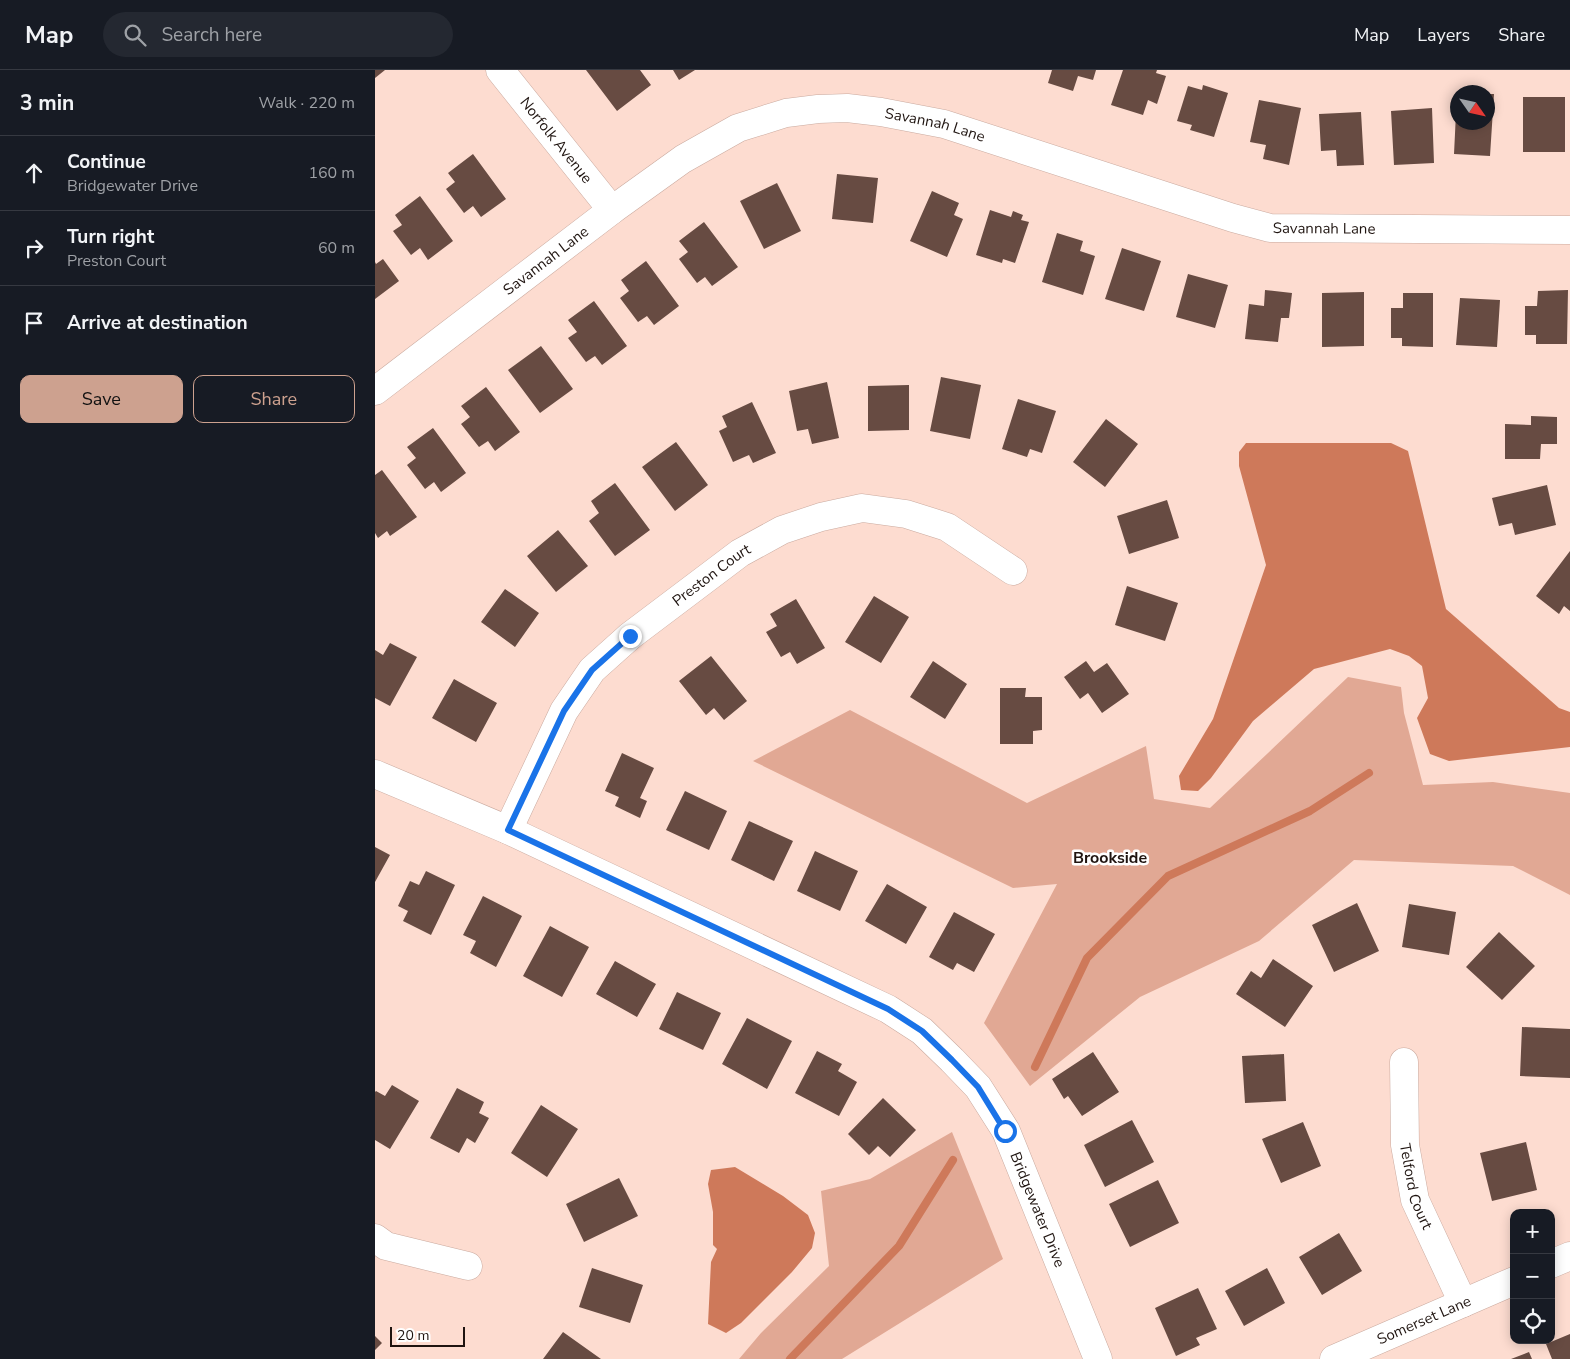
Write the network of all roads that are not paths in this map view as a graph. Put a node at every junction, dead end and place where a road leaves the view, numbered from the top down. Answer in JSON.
{"nodes":[{"id":1,"x":500,"y":70,"type":"edge"},
{"id":2,"x":612,"y":210,"type":"junction"},
{"id":3,"x":1570,"y":230,"type":"edge"},
{"id":4,"x":375,"y":391,"type":"edge"},
{"id":5,"x":1013,"y":571,"type":"dead end"},
{"id":6,"x":375,"y":774,"type":"edge"},
{"id":7,"x":508,"y":830,"type":"junction"},
{"id":8,"x":1405,"y":1062,"type":"dead end"},
{"id":9,"x":375,"y":1238,"type":"edge"},
{"id":10,"x":1570,"y":1256,"type":"edge"},
{"id":11,"x":1555,"y":1262,"type":"edge"},
{"id":12,"x":467,"y":1266,"type":"dead end"},
{"id":13,"x":1510,"y":1283,"type":"edge"},
{"id":14,"x":1463,"y":1303,"type":"junction"},
{"id":15,"x":1098,"y":1359,"type":"edge"},
{"id":16,"x":1334,"y":1359,"type":"edge"}],
"edges":[{"from":1,"to":2,"type":"street","name":"Norfolk Avenue"},
{"from":2,"to":3,"type":"street","name":"Savannah Lane"},
{"from":2,"to":4,"type":"street","name":"Savannah Lane"},
{"from":5,"to":7,"type":"street","name":"Preston Court"},
{"from":6,"to":7,"type":"street","name":"Bridgewater Drive"},
{"from":7,"to":15,"type":"street","name":"Bridgewater Drive"},
{"from":8,"to":14,"type":"street","name":"Telford Court"},
{"from":9,"to":12,"type":"street"},
{"from":10,"to":11,"type":"street"},
{"from":13,"to":14,"type":"street","name":"Somerset Lane"},
{"from":14,"to":16,"type":"street","name":"Somerset Lane"}]}
